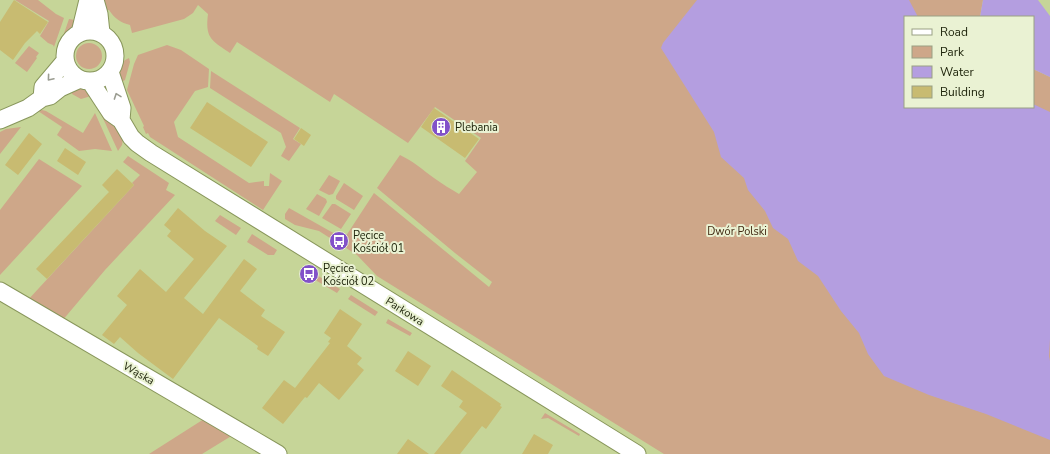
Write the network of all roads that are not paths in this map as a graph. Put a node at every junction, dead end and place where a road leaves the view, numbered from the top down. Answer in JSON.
{"nodes":[{"id":1,"x":88,"y":0,"type":"edge"},
{"id":2,"x":95,"y":0,"type":"edge"},
{"id":3,"x":80,"y":32,"type":"junction"},
{"id":4,"x":101,"y":33,"type":"junction"},
{"id":5,"x":65,"y":61,"type":"junction"},
{"id":6,"x":110,"y":72,"type":"junction"},
{"id":7,"x":85,"y":80,"type":"junction"},
{"id":8,"x":42,"y":98,"type":"junction"},
{"id":9,"x":0,"y":120,"type":"edge"},
{"id":10,"x":122,"y":120,"type":"junction"},
{"id":11,"x":0,"y":292,"type":"edge"},
{"id":12,"x":278,"y":454,"type":"edge"},
{"id":13,"x":637,"y":454,"type":"edge"}],
"edges":[{"from":1,"to":3,"type":"street"},
{"from":2,"to":4,"type":"street"},
{"from":3,"to":4,"type":"street"},
{"from":3,"to":5,"type":"street"},
{"from":4,"to":6,"type":"street"},
{"from":5,"to":7,"type":"street"},
{"from":5,"to":8,"type":"street","one_way":true},
{"from":6,"to":7,"type":"street"},
{"from":10,"to":6,"type":"street","name":"Parkowa","one_way":true},
{"from":7,"to":8,"type":"street"},
{"from":7,"to":10,"type":"street","name":"Parkowa"},
{"from":8,"to":9,"type":"street"},
{"from":10,"to":13,"type":"street","name":"Parkowa"},
{"from":11,"to":12,"type":"street","name":"Wąska"}]}
